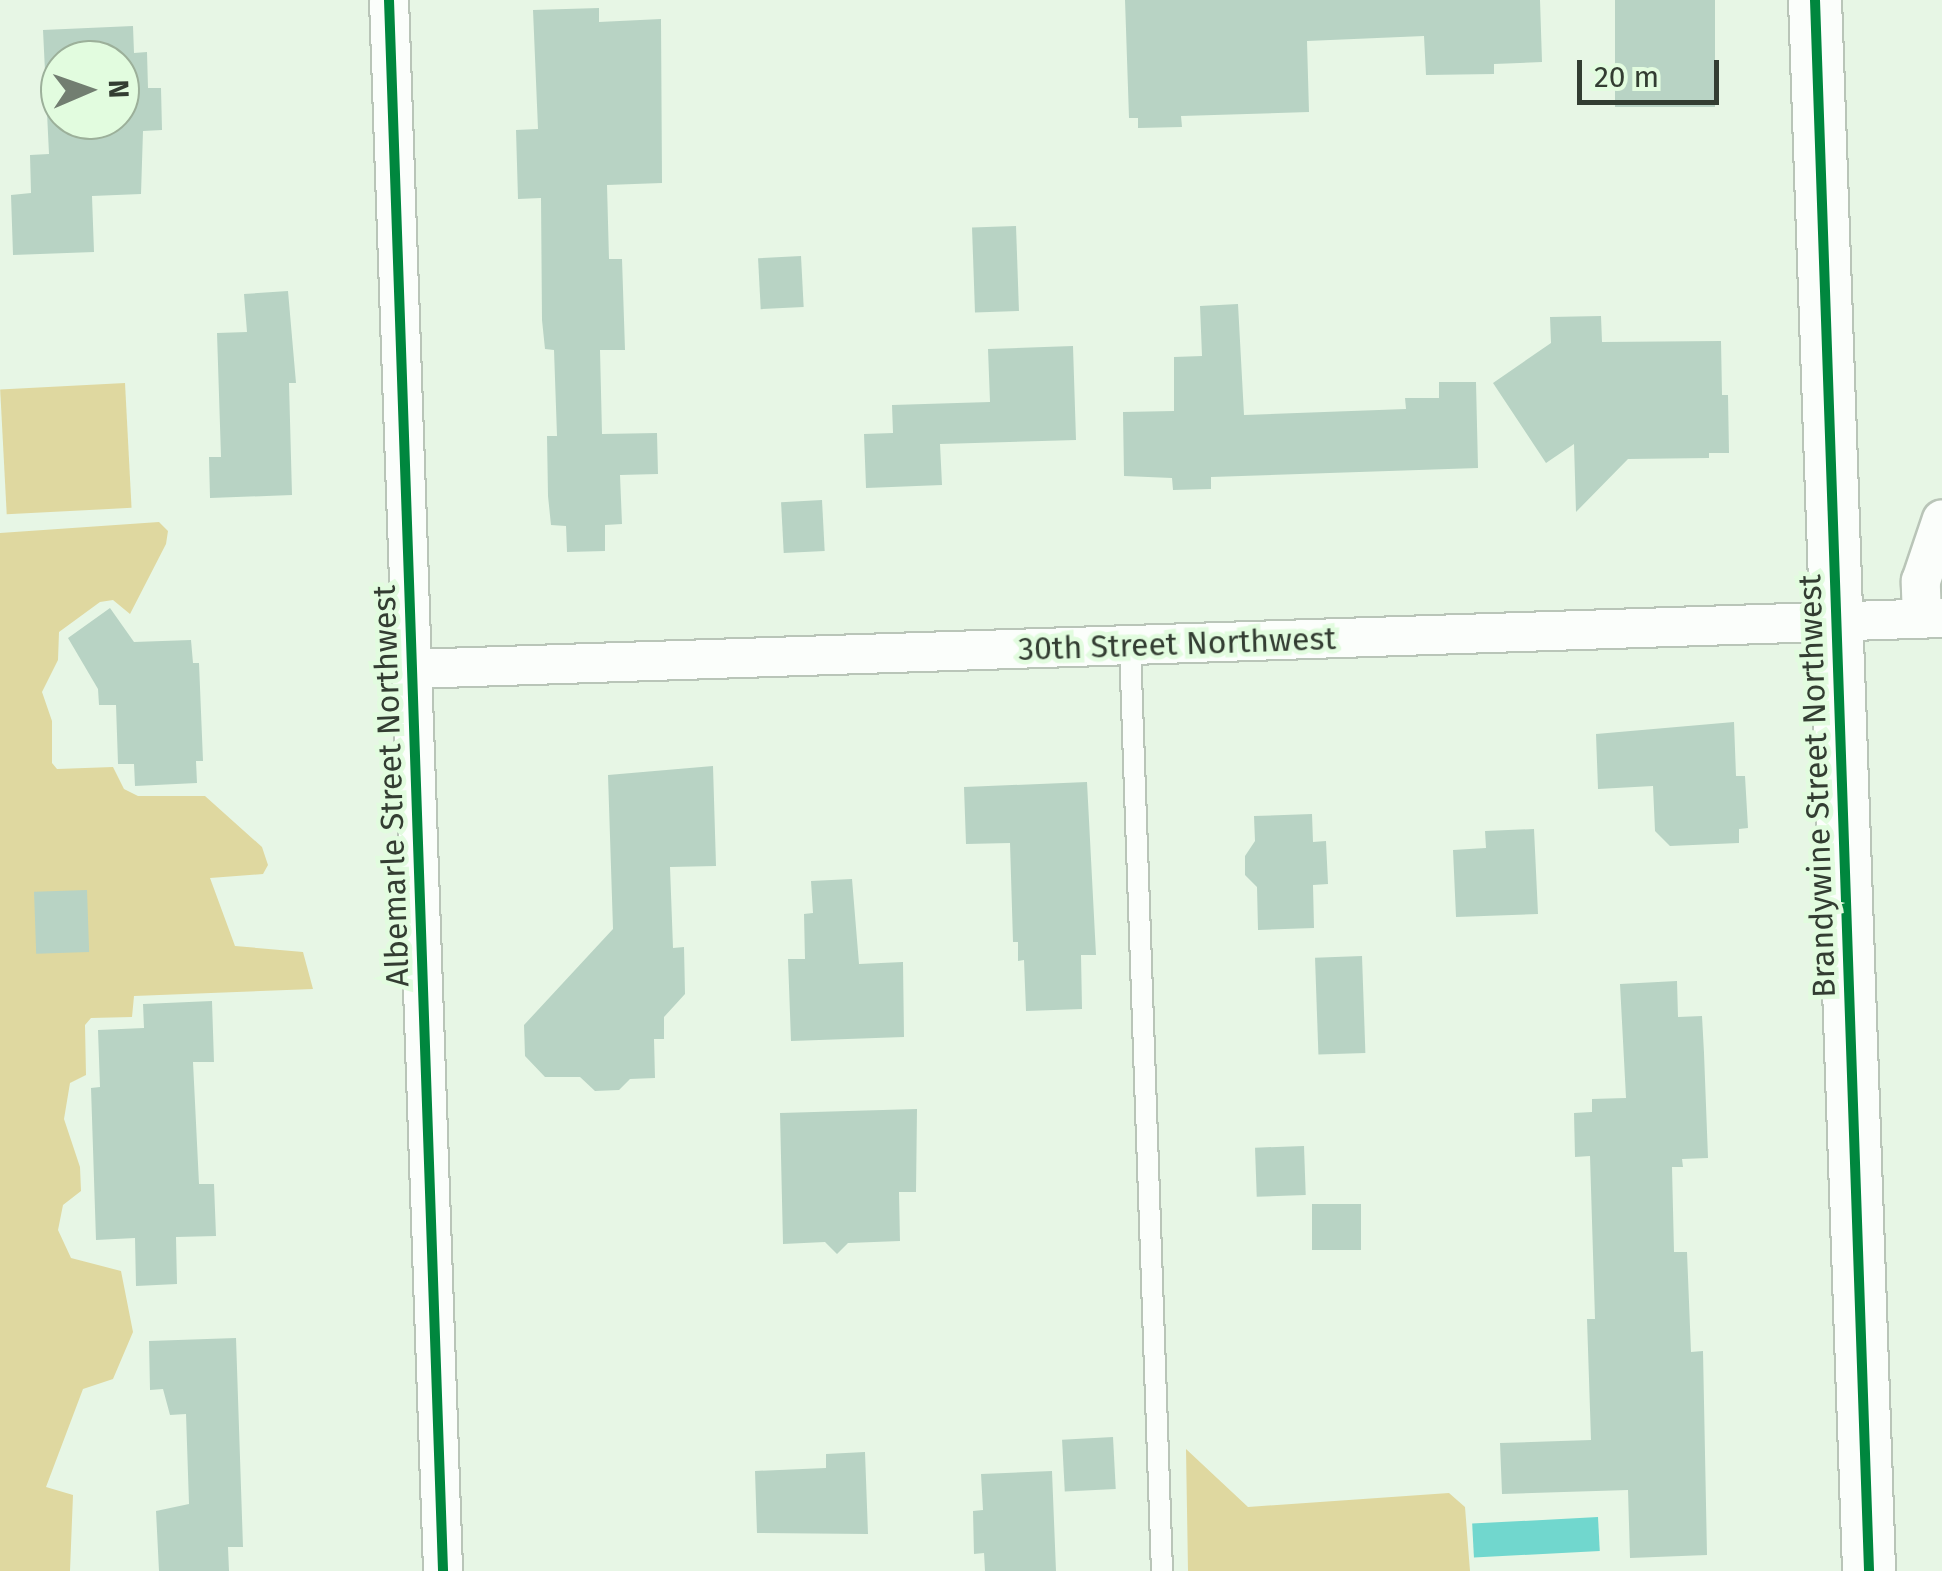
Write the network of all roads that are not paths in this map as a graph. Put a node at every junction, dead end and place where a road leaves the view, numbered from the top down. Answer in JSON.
{"nodes":[{"id":1,"x":389,"y":0,"type":"edge"},
{"id":2,"x":1815,"y":0,"type":"edge"},
{"id":3,"x":1942,"y":520,"type":"edge"},
{"id":4,"x":1932,"y":618,"type":"edge"},
{"id":5,"x":1836,"y":622,"type":"junction"},
{"id":6,"x":1130,"y":646,"type":"junction"},
{"id":7,"x":412,"y":670,"type":"junction"},
{"id":8,"x":442,"y":1571,"type":"edge"},
{"id":9,"x":1162,"y":1571,"type":"edge"},
{"id":10,"x":1869,"y":1571,"type":"edge"}],
"edges":[{"from":1,"to":7,"type":"street","name":"Albemarle Street Northwest"},
{"from":2,"to":5,"type":"street","name":"Brandywine Street Northwest"},
{"from":3,"to":4,"type":"street"},
{"from":4,"to":5,"type":"street","name":"30th Street Northwest"},
{"from":5,"to":6,"type":"street","name":"30th Street Northwest"},
{"from":5,"to":10,"type":"street","name":"Brandywine Street Northwest"},
{"from":6,"to":7,"type":"street","name":"30th Street Northwest"},
{"from":6,"to":9,"type":"lane"},
{"from":7,"to":8,"type":"street","name":"Albemarle Street Northwest"}]}
